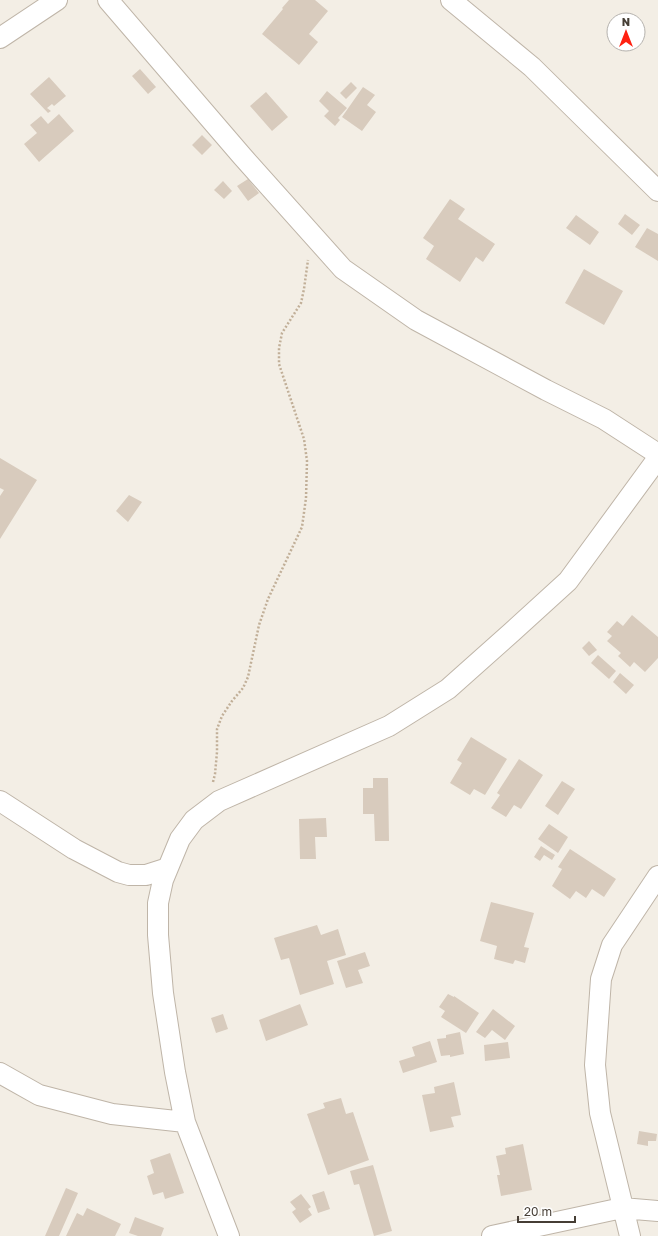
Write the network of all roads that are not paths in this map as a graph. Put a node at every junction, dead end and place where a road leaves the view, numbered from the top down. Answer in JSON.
{"nodes":[{"id":1,"x":57,"y":0,"type":"edge"},
{"id":2,"x":108,"y":0,"type":"edge"},
{"id":3,"x":452,"y":0,"type":"edge"},
{"id":4,"x":0,"y":38,"type":"edge"},
{"id":5,"x":658,"y":191,"type":"edge"},
{"id":6,"x":658,"y":454,"type":"edge"},
{"id":7,"x":658,"y":458,"type":"edge"},
{"id":8,"x":0,"y":801,"type":"edge"},
{"id":9,"x":168,"y":868,"type":"junction"},
{"id":10,"x":658,"y":876,"type":"edge"},
{"id":11,"x":5,"y":1082,"type":"edge"},
{"id":12,"x":185,"y":1122,"type":"junction"},
{"id":13,"x":622,"y":1208,"type":"junction"},
{"id":14,"x":658,"y":1211,"type":"edge"},
{"id":15,"x":229,"y":1236,"type":"edge"},
{"id":16,"x":492,"y":1236,"type":"edge"},
{"id":17,"x":630,"y":1236,"type":"edge"}],
"edges":[{"from":1,"to":4,"type":"street"},
{"from":2,"to":6,"type":"street"},
{"from":3,"to":5,"type":"street"},
{"from":7,"to":9,"type":"street"},
{"from":8,"to":9,"type":"street"},
{"from":9,"to":12,"type":"street"},
{"from":10,"to":13,"type":"street"},
{"from":11,"to":12,"type":"street"},
{"from":12,"to":15,"type":"street"},
{"from":13,"to":14,"type":"street"},
{"from":13,"to":16,"type":"street"},
{"from":13,"to":17,"type":"street"}]}
